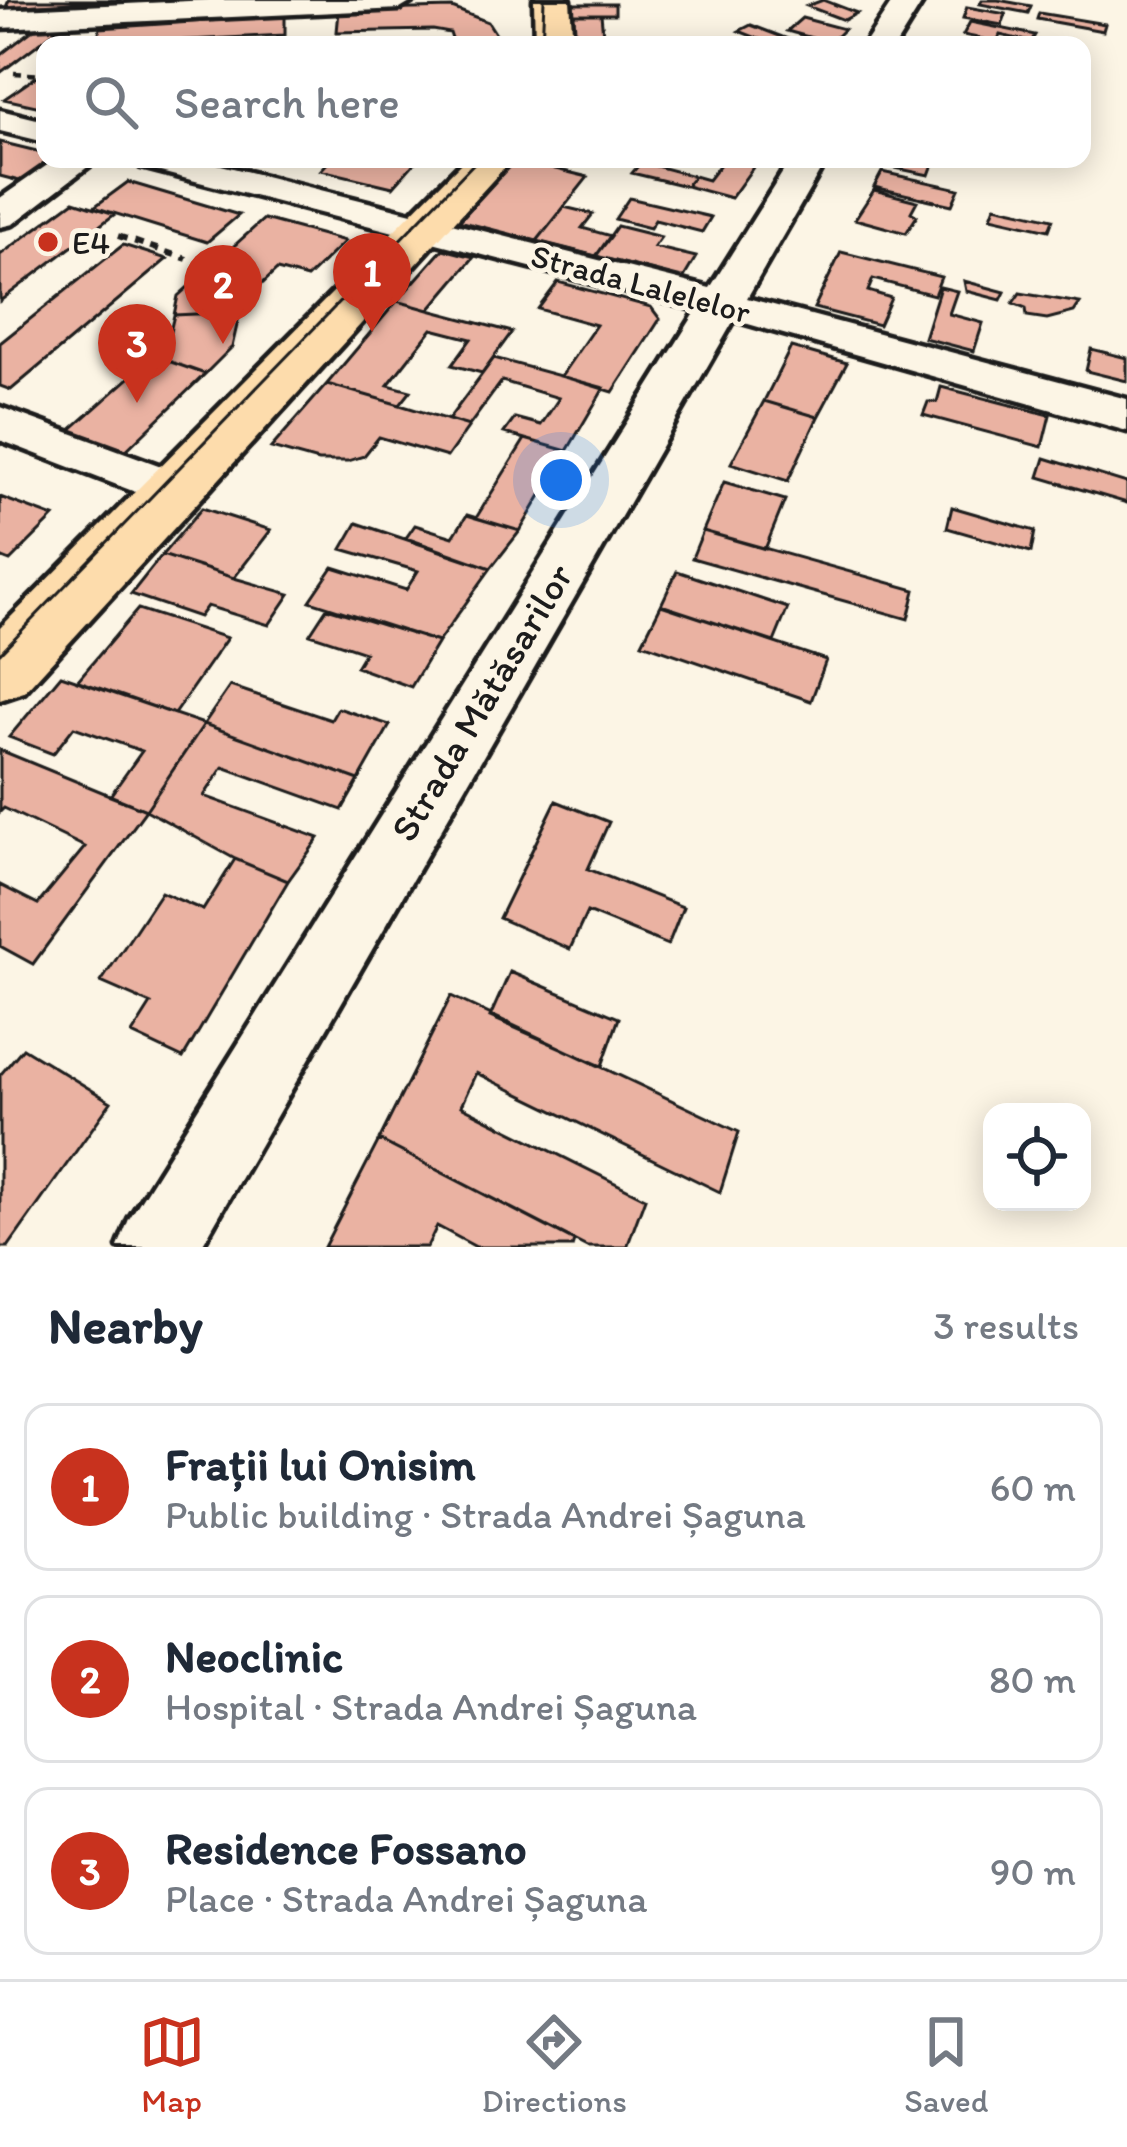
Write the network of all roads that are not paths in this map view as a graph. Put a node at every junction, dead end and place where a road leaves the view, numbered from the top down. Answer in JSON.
{"nodes":[{"id":1,"x":400,"y":0,"type":"edge"},
{"id":2,"x":525,"y":0,"type":"edge"},
{"id":3,"x":551,"y":0,"type":"edge"},
{"id":4,"x":909,"y":0,"type":"edge"},
{"id":5,"x":288,"y":2,"type":"edge"},
{"id":6,"x":0,"y":19,"type":"edge"},
{"id":7,"x":525,"y":36,"type":"edge"},
{"id":8,"x":553,"y":36,"type":"edge"},
{"id":9,"x":886,"y":36,"type":"edge"},
{"id":10,"x":0,"y":120,"type":"edge"},
{"id":11,"x":36,"y":129,"type":"edge"},
{"id":12,"x":67,"y":168,"type":"edge"},
{"id":13,"x":190,"y":168,"type":"edge"},
{"id":14,"x":444,"y":168,"type":"edge"},
{"id":15,"x":479,"y":168,"type":"edge"},
{"id":16,"x":803,"y":168,"type":"edge"},
{"id":17,"x":0,"y":216,"type":"edge"},
{"id":18,"x":409,"y":223,"type":"junction"},
{"id":19,"x":719,"y":303,"type":"junction"},
{"id":20,"x":1127,"y":415,"type":"edge"},
{"id":21,"x":0,"y":423,"type":"edge"},
{"id":22,"x":158,"y":482,"type":"junction"},
{"id":23,"x":0,"y":617,"type":"edge"},
{"id":24,"x":0,"y":672,"type":"edge"},
{"id":25,"x":157,"y":1247,"type":"edge"}],
"edges":[{"from":1,"to":5,"type":"street"},
{"from":2,"to":7,"type":"main road"},
{"from":3,"to":8,"type":"main road"},
{"from":4,"to":9,"type":"street"},
{"from":5,"to":6,"type":"street"},
{"from":10,"to":11,"type":"street"},
{"from":12,"to":17,"type":"street"},
{"from":13,"to":18,"type":"street","name":"Strada Lalelelor"},
{"from":14,"to":18,"type":"main road"},
{"from":15,"to":18,"type":"main road"},
{"from":16,"to":19,"type":"street","name":"Strada Mătăsarilor"},
{"from":18,"to":19,"type":"street","name":"Strada Lalelelor"},
{"from":18,"to":22,"type":"main road"},
{"from":19,"to":20,"type":"street","name":"Strada Lalelelor"},
{"from":19,"to":25,"type":"street","name":"Strada Mătăsarilor"},
{"from":21,"to":22,"type":"street"},
{"from":22,"to":23,"type":"main road"},
{"from":22,"to":24,"type":"main road"}]}
